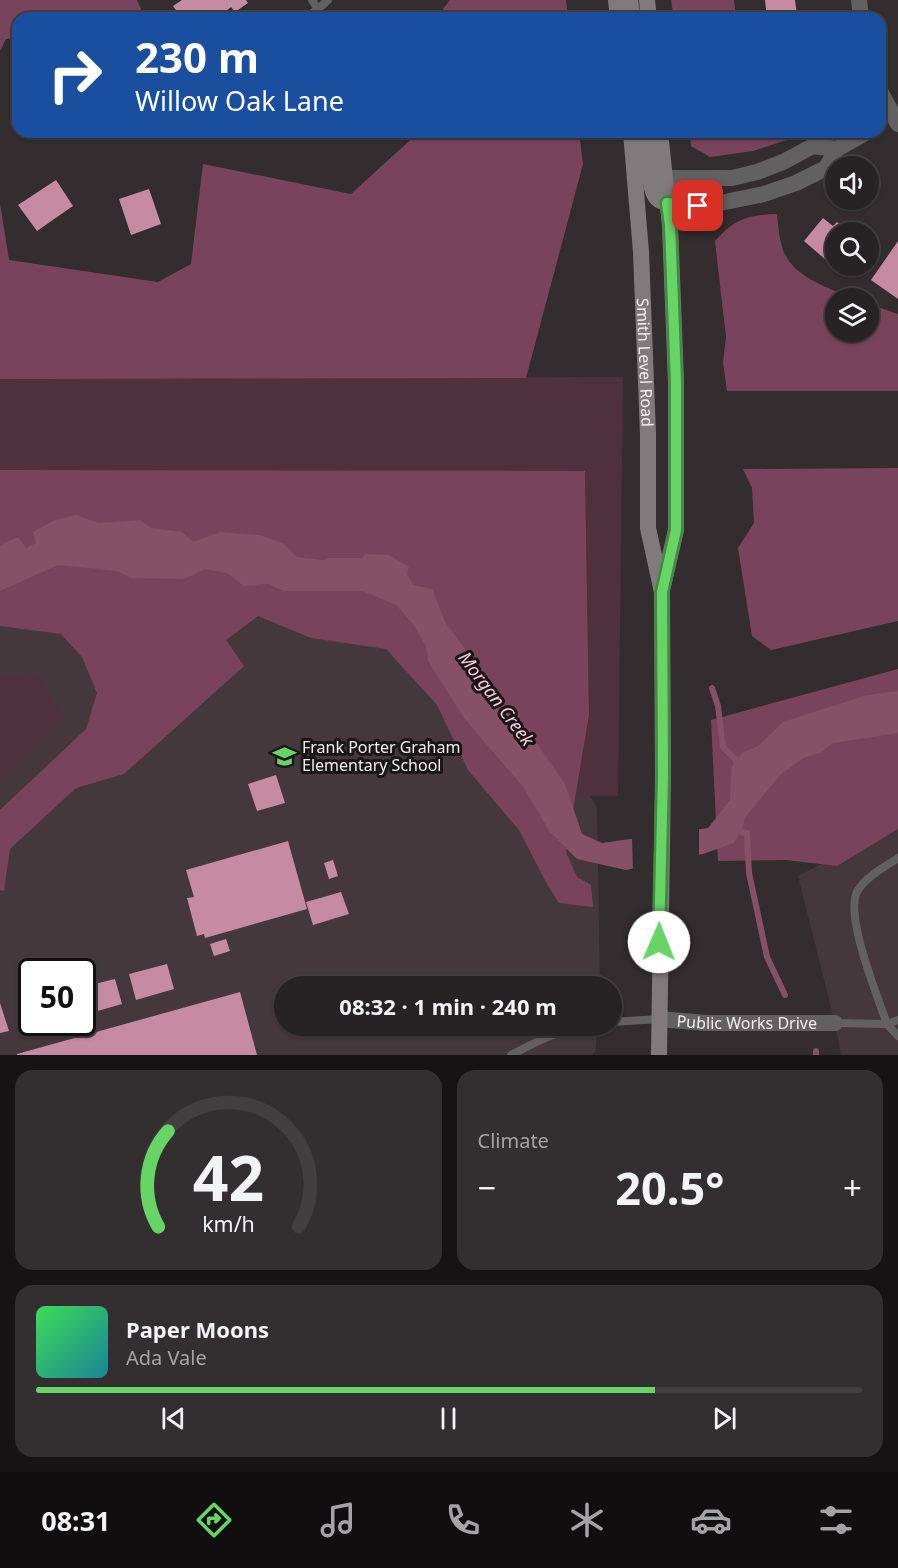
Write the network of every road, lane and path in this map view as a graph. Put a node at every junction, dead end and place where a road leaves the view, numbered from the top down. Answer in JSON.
{"nodes":[{"id":1,"x":312,"y":0,"type":"edge"},
{"id":2,"x":328,"y":0,"type":"edge"},
{"id":3,"x":318,"y":9,"type":"junction"},
{"id":4,"x":314,"y":12,"type":"edge"},
{"id":5,"x":632,"y":138,"type":"edge"},
{"id":6,"x":646,"y":138,"type":"edge"},
{"id":7,"x":661,"y":138,"type":"edge"},
{"id":8,"x":856,"y":138,"type":"edge"},
{"id":9,"x":837,"y":149,"type":"junction"},
{"id":10,"x":664,"y":178,"type":"junction"},
{"id":11,"x":667,"y":203,"type":"junction"},
{"id":12,"x":662,"y":592,"type":"junction"},
{"id":13,"x":898,"y":858,"type":"edge"},
{"id":14,"x":659,"y":1019,"type":"junction"},
{"id":15,"x":898,"y":1020,"type":"edge"},
{"id":16,"x":622,"y":1021,"type":"edge"},
{"id":17,"x":835,"y":1023,"type":"joint"},
{"id":18,"x":887,"y":1024,"type":"junction"},
{"id":19,"x":550,"y":1036,"type":"edge"},
{"id":20,"x":898,"y":1036,"type":"edge"},
{"id":21,"x":511,"y":1055,"type":"edge"},
{"id":22,"x":659,"y":1055,"type":"edge"}],
"edges":[{"from":1,"to":3,"type":"lane"},
{"from":2,"to":3,"type":"lane"},
{"from":3,"to":4,"type":"lane"},
{"from":5,"to":12,"type":"main road","name":"Smith Level Road"},
{"from":6,"to":11,"type":"main road"},
{"from":7,"to":10,"type":"main road","name":"Smith Level Road"},
{"from":8,"to":9,"type":"street"},
{"from":9,"to":10,"type":"street"},
{"from":9,"to":11,"type":"street"},
{"from":10,"to":11,"type":"main road","name":"Smith Level Road"},
{"from":11,"to":12,"type":"main road","name":"Smith Level Road"},
{"from":12,"to":14,"type":"main road","name":"Smith Level Road"},
{"from":13,"to":18,"type":"lane"},
{"from":14,"to":16,"type":"lane"},
{"from":14,"to":17,"type":"street","name":"Public Works Drive"},
{"from":14,"to":22,"type":"main road","name":"Smith Level Road"},
{"from":15,"to":18,"type":"lane"},
{"from":17,"to":18,"type":"lane"},
{"from":18,"to":20,"type":"lane"},
{"from":19,"to":21,"type":"lane"}]}
